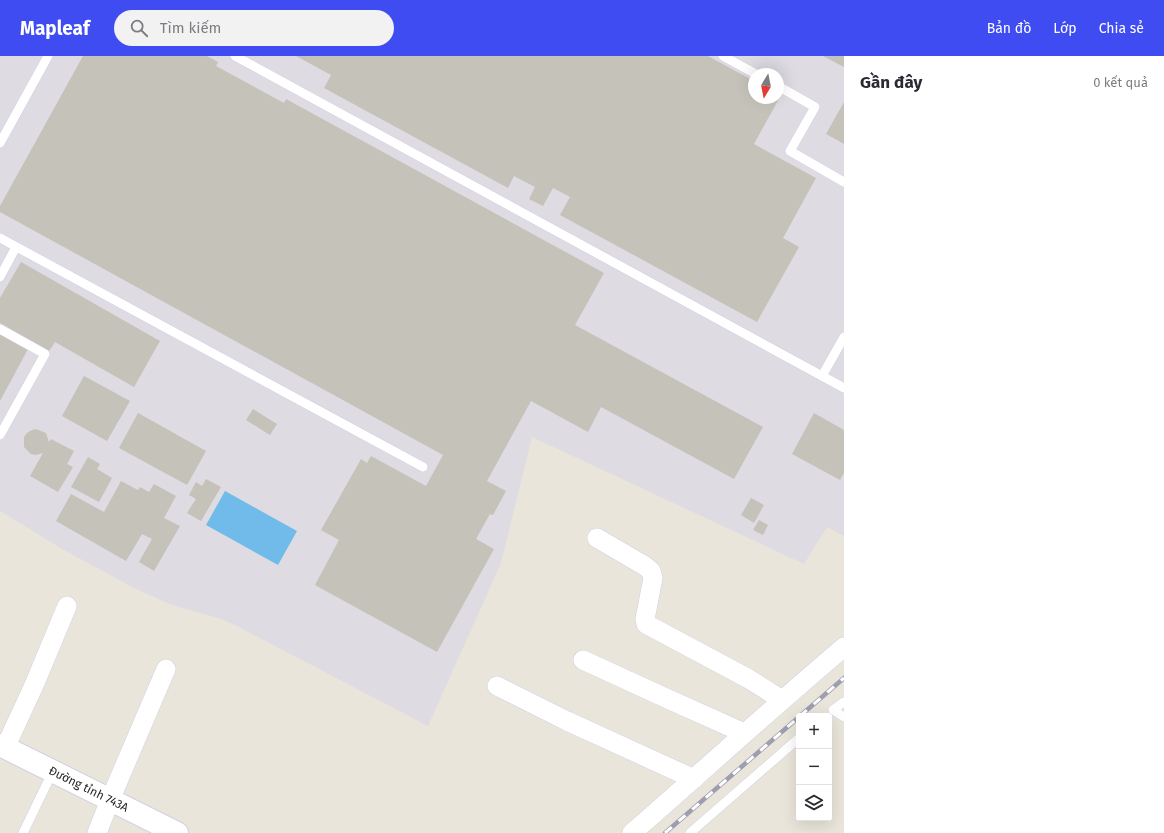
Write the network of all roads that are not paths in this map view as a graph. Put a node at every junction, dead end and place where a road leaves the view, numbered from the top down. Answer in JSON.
{"nodes":[{"id":1,"x":48,"y":56,"type":"edge"},
{"id":2,"x":235,"y":56,"type":"edge"},
{"id":3,"x":723,"y":56,"type":"edge"},
{"id":4,"x":748,"y":70,"type":"edge"},
{"id":5,"x":784,"y":89,"type":"edge"},
{"id":6,"x":0,"y":143,"type":"edge"},
{"id":7,"x":844,"y":182,"type":"edge"},
{"id":8,"x":0,"y":238,"type":"edge"},
{"id":9,"x":16,"y":247,"type":"junction"},
{"id":10,"x":0,"y":277,"type":"edge"},
{"id":11,"x":0,"y":328,"type":"edge"},
{"id":12,"x":844,"y":337,"type":"edge"},
{"id":13,"x":822,"y":376,"type":"junction"},
{"id":14,"x":844,"y":388,"type":"edge"},
{"id":15,"x":0,"y":435,"type":"edge"},
{"id":16,"x":423,"y":467,"type":"dead end"},
{"id":17,"x":597,"y":538,"type":"dead end"},
{"id":18,"x":67,"y":606,"type":"dead end"},
{"id":19,"x":844,"y":647,"type":"edge"},
{"id":20,"x":583,"y":660,"type":"dead end"},
{"id":21,"x":166,"y":669,"type":"dead end"},
{"id":22,"x":496,"y":686,"type":"dead end"},
{"id":23,"x":782,"y":700,"type":"junction"},
{"id":24,"x":844,"y":702,"type":"edge"},
{"id":25,"x":829,"y":713,"type":"edge"},
{"id":26,"x":832,"y":714,"type":"edge"},
{"id":27,"x":844,"y":717,"type":"edge"},
{"id":28,"x":744,"y":733,"type":"junction"},
{"id":29,"x":796,"y":741,"type":"edge"},
{"id":30,"x":2,"y":746,"type":"edge"},
{"id":31,"x":53,"y":771,"type":"junction"},
{"id":32,"x":694,"y":779,"type":"junction"},
{"id":33,"x":110,"y":800,"type":"junction"},
{"id":34,"x":172,"y":832,"type":"edge"},
{"id":35,"x":23,"y":833,"type":"edge"},
{"id":36,"x":97,"y":833,"type":"edge"},
{"id":37,"x":632,"y":833,"type":"edge"},
{"id":38,"x":690,"y":833,"type":"edge"}],
"edges":[{"from":1,"to":6,"type":"lane"},
{"from":2,"to":13,"type":"lane"},
{"from":3,"to":4,"type":"lane"},
{"from":5,"to":7,"type":"lane"},
{"from":8,"to":9,"type":"lane"},
{"from":9,"to":10,"type":"lane"},
{"from":9,"to":16,"type":"lane"},
{"from":11,"to":15,"type":"lane"},
{"from":12,"to":13,"type":"lane"},
{"from":13,"to":14,"type":"lane"},
{"from":17,"to":23,"type":"street"},
{"from":18,"to":30,"type":"street"},
{"from":19,"to":23,"type":"street"},
{"from":20,"to":28,"type":"street"},
{"from":21,"to":33,"type":"street"},
{"from":22,"to":32,"type":"street"},
{"from":23,"to":28,"type":"street"},
{"from":24,"to":25,"type":"lane"},
{"from":26,"to":27,"type":"lane"},
{"from":28,"to":32,"type":"street"},
{"from":29,"to":38,"type":"lane"},
{"from":30,"to":31,"type":"main road","name":"Đường tỉnh 743A"},
{"from":31,"to":33,"type":"main road","name":"Đường tỉnh 743A"},
{"from":31,"to":35,"type":"lane"},
{"from":32,"to":37,"type":"street"},
{"from":33,"to":34,"type":"main road","name":"Đường tỉnh 743A"},
{"from":33,"to":36,"type":"street"}]}
